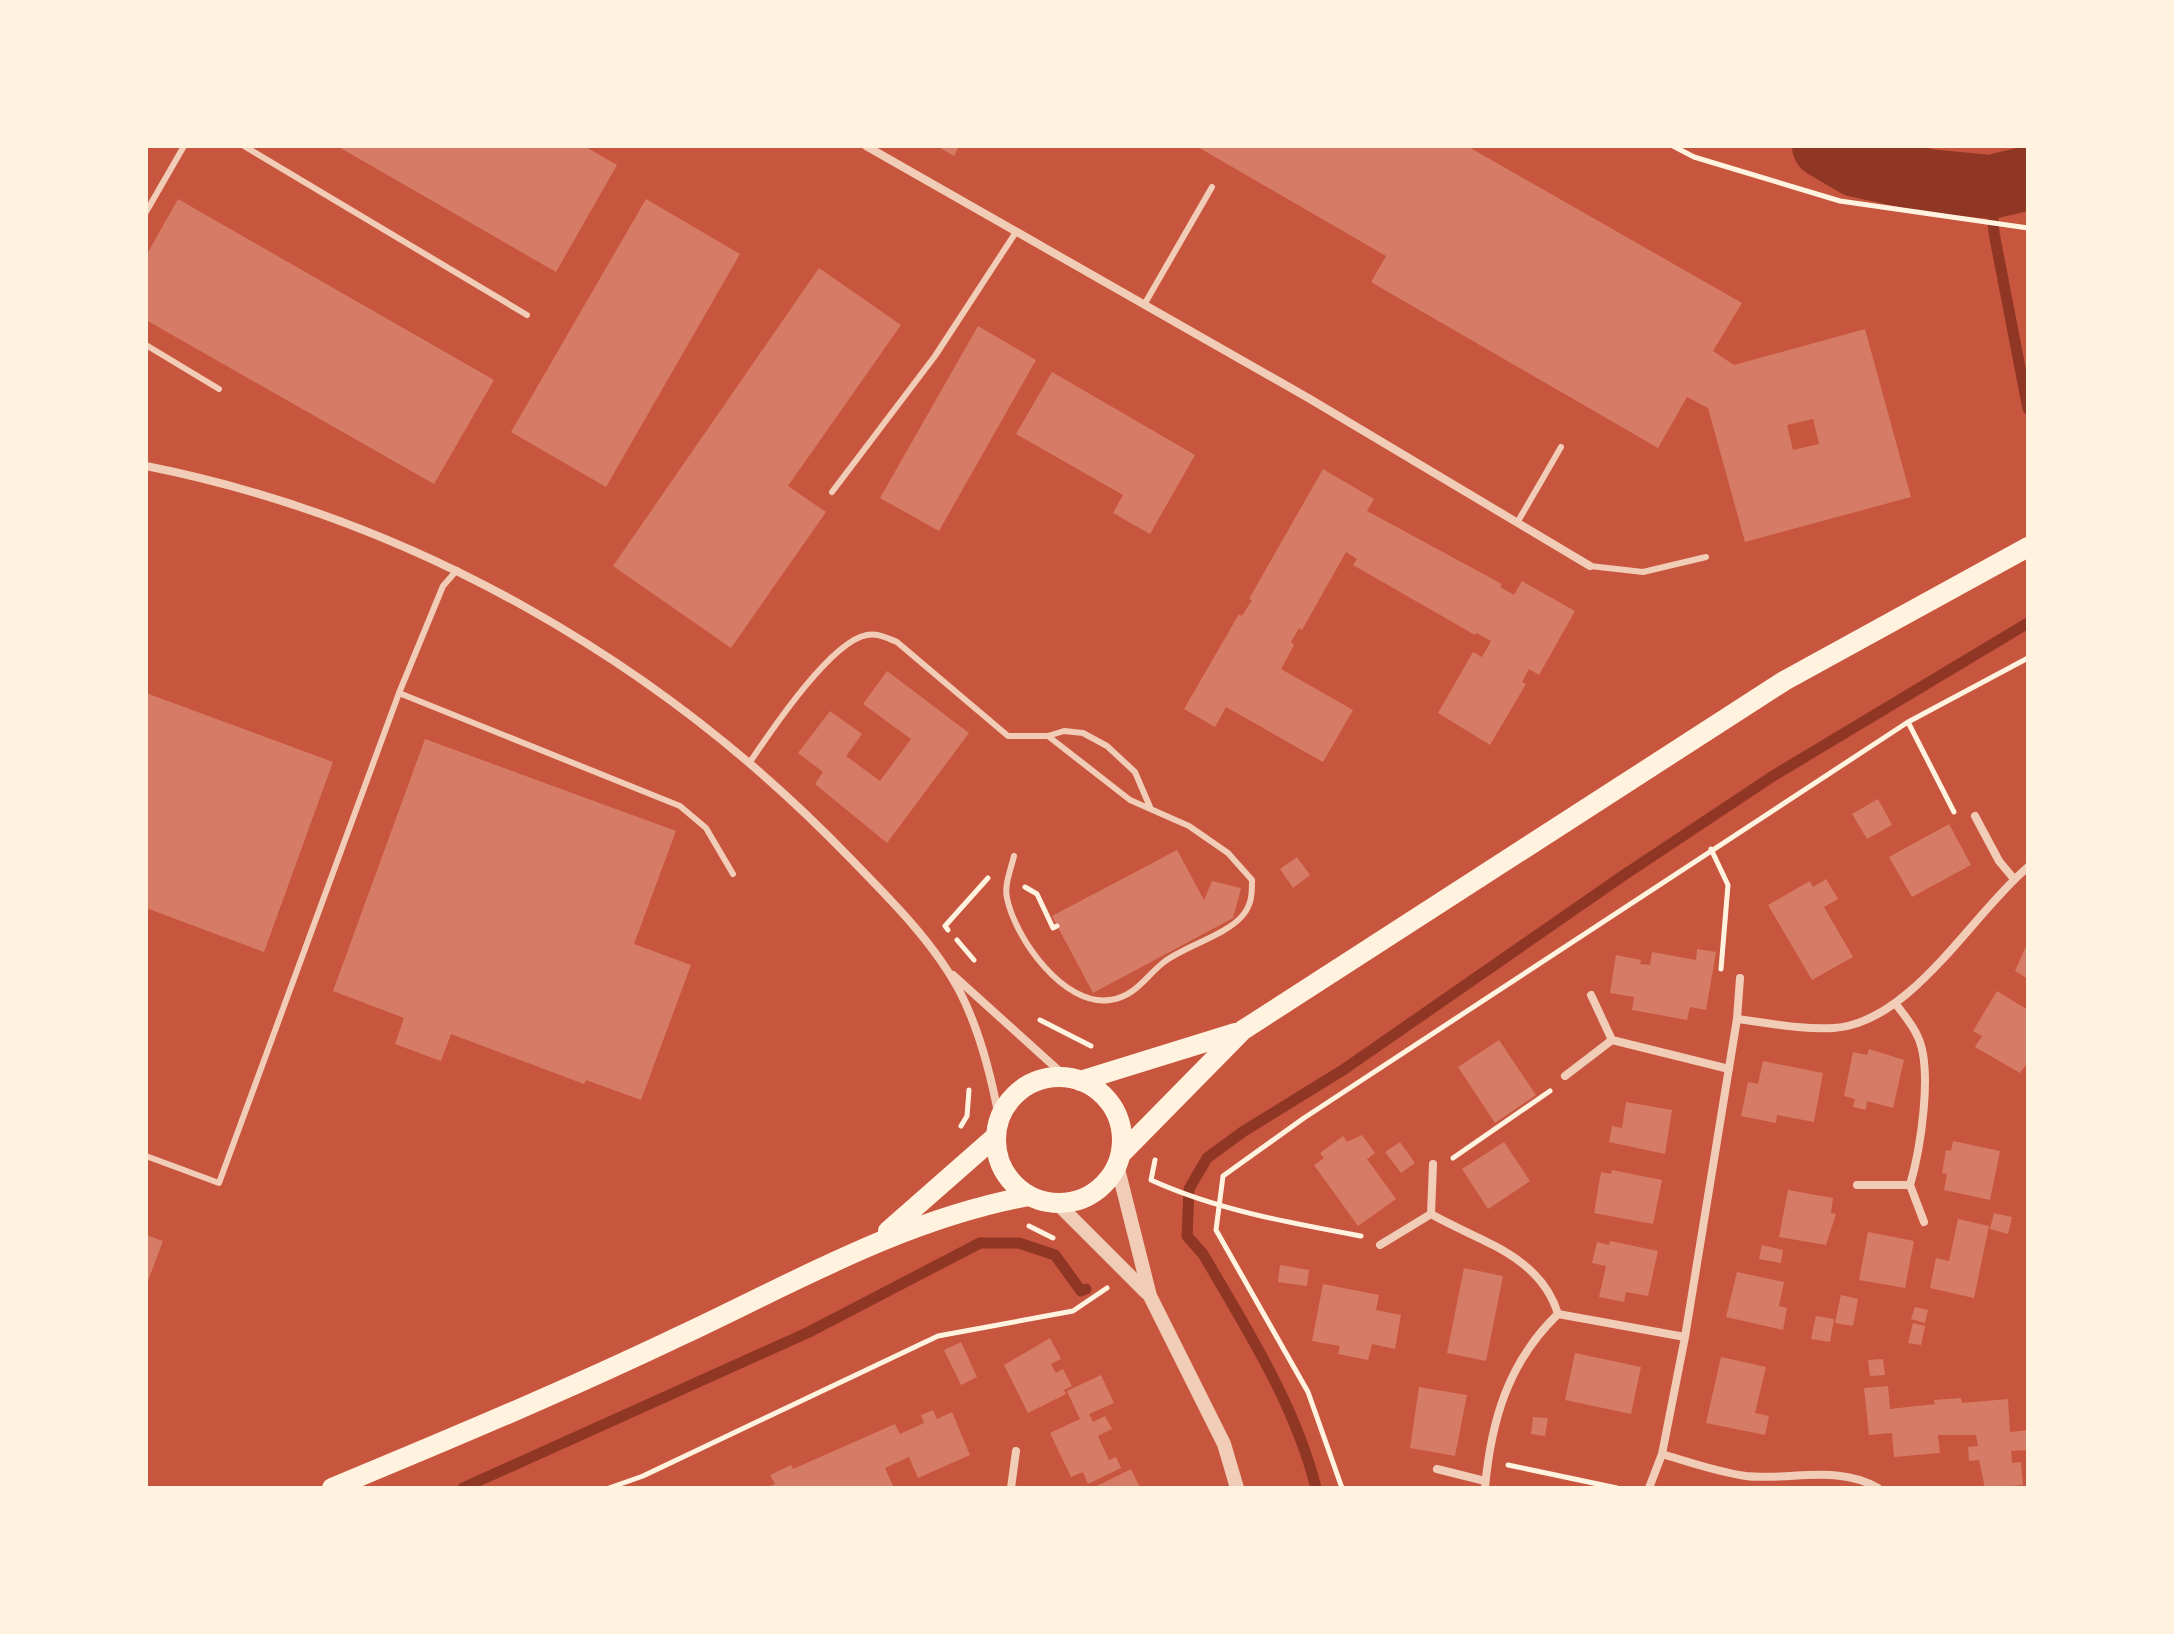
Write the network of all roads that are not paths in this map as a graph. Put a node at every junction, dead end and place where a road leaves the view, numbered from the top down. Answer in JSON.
{"nodes":[{"id":1,"x":184,"y":146,"type":"edge"},
{"id":2,"x":244,"y":146,"type":"edge"},
{"id":3,"x":866,"y":146,"type":"edge"},
{"id":4,"x":1212,"y":187,"type":"dead end"},
{"id":5,"x":146,"y":212,"type":"edge"},
{"id":6,"x":1016,"y":232,"type":"junction"},
{"id":7,"x":1144,"y":305,"type":"junction"},
{"id":8,"x":527,"y":315,"type":"dead end"},
{"id":9,"x":146,"y":345,"type":"edge"},
{"id":10,"x":219,"y":389,"type":"dead end"},
{"id":11,"x":1561,"y":447,"type":"dead end"},
{"id":12,"x":146,"y":466,"type":"edge"},
{"id":13,"x":832,"y":492,"type":"dead end"},
{"id":14,"x":1517,"y":523,"type":"junction"},
{"id":15,"x":2028,"y":547,"type":"edge"},
{"id":16,"x":1706,"y":557,"type":"dead end"},
{"id":17,"x":1590,"y":566,"type":"joint"},
{"id":18,"x":457,"y":570,"type":"junction"},
{"id":19,"x":399,"y":693,"type":"junction"},
{"id":20,"x":1048,"y":736,"type":"junction"},
{"id":21,"x":750,"y":762,"type":"junction"},
{"id":22,"x":1150,"y":808,"type":"junction"},
{"id":23,"x":1975,"y":816,"type":"road end"},
{"id":24,"x":1014,"y":856,"type":"dead end"},
{"id":25,"x":2028,"y":867,"type":"edge"},
{"id":26,"x":733,"y":874,"type":"dead end"},
{"id":27,"x":2014,"y":879,"type":"junction"},
{"id":28,"x":946,"y":969,"type":"junction"},
{"id":29,"x":1740,"y":978,"type":"road end"},
{"id":30,"x":1591,"y":995,"type":"dead end"},
{"id":31,"x":1896,"y":1004,"type":"junction"},
{"id":32,"x":1737,"y":1019,"type":"junction"},
{"id":33,"x":1243,"y":1030,"type":"junction"},
{"id":34,"x":1612,"y":1040,"type":"junction"},
{"id":35,"x":1729,"y":1069,"type":"junction"},
{"id":36,"x":1565,"y":1076,"type":"road end"},
{"id":37,"x":1073,"y":1079,"type":"junction"},
{"id":38,"x":997,"y":1128,"type":"junction"},
{"id":39,"x":146,"y":1156,"type":"edge"},
{"id":40,"x":1118,"y":1160,"type":"junction"},
{"id":41,"x":1433,"y":1164,"type":"road end"},
{"id":42,"x":1857,"y":1185,"type":"dead end"},
{"id":43,"x":1910,"y":1185,"type":"junction"},
{"id":44,"x":1029,"y":1196,"type":"junction"},
{"id":45,"x":1057,"y":1203,"type":"junction"},
{"id":46,"x":1431,"y":1214,"type":"junction"},
{"id":47,"x":1924,"y":1222,"type":"dead end"},
{"id":48,"x":879,"y":1239,"type":"junction"},
{"id":49,"x":1380,"y":1245,"type":"road end"},
{"id":50,"x":1150,"y":1296,"type":"junction"},
{"id":51,"x":1558,"y":1314,"type":"junction"},
{"id":52,"x":1685,"y":1337,"type":"junction"},
{"id":53,"x":1016,"y":1451,"type":"dead end"},
{"id":54,"x":1662,"y":1454,"type":"junction"},
{"id":55,"x":1437,"y":1469,"type":"dead end"},
{"id":56,"x":1485,"y":1485,"type":"edge"},
{"id":57,"x":332,"y":1488,"type":"edge"},
{"id":58,"x":1011,"y":1488,"type":"edge"},
{"id":59,"x":1237,"y":1488,"type":"edge"},
{"id":60,"x":1649,"y":1488,"type":"edge"},
{"id":61,"x":1878,"y":1488,"type":"edge"}],
"edges":[{"from":1,"to":5,"type":"lane"},
{"from":2,"to":8,"type":"lane"},
{"from":3,"to":6,"type":"street"},
{"from":4,"to":7,"type":"lane"},
{"from":6,"to":7,"type":"street"},
{"from":6,"to":13,"type":"lane"},
{"from":7,"to":14,"type":"street"},
{"from":9,"to":10,"type":"lane"},
{"from":11,"to":14,"type":"lane"},
{"from":12,"to":18,"type":"street"},
{"from":14,"to":17,"type":"street"},
{"from":15,"to":33,"type":"main road"},
{"from":16,"to":17,"type":"lane"},
{"from":18,"to":19,"type":"lane"},
{"from":18,"to":21,"type":"street"},
{"from":19,"to":26,"type":"lane"},
{"from":19,"to":39,"type":"lane"},
{"from":20,"to":21,"type":"lane"},
{"from":20,"to":22,"type":"lane"},
{"from":20,"to":22,"type":"lane"},
{"from":21,"to":28,"type":"street"},
{"from":22,"to":24,"type":"lane"},
{"from":23,"to":27,"type":"street"},
{"from":25,"to":27,"type":"street"},
{"from":27,"to":31,"type":"street"},
{"from":28,"to":37,"type":"street"},
{"from":28,"to":38,"type":"street"},
{"from":29,"to":32,"type":"street"},
{"from":30,"to":34,"type":"street"},
{"from":31,"to":32,"type":"street"},
{"from":31,"to":43,"type":"street"},
{"from":32,"to":35,"type":"street"},
{"from":33,"to":37,"type":"main road"},
{"from":33,"to":40,"type":"main road"},
{"from":34,"to":35,"type":"street"},
{"from":34,"to":36,"type":"street"},
{"from":35,"to":52,"type":"street"},
{"from":37,"to":38,"type":"main road"},
{"from":37,"to":40,"type":"main road"},
{"from":38,"to":44,"type":"main road"},
{"from":38,"to":48,"type":"main road"},
{"from":40,"to":45,"type":"main road"},
{"from":40,"to":50,"type":"street"},
{"from":41,"to":46,"type":"street"},
{"from":42,"to":43,"type":"street"},
{"from":43,"to":47,"type":"street"},
{"from":44,"to":45,"type":"main road"},
{"from":44,"to":48,"type":"main road"},
{"from":45,"to":50,"type":"street"},
{"from":46,"to":49,"type":"street"},
{"from":46,"to":51,"type":"street"},
{"from":48,"to":57,"type":"main road"},
{"from":50,"to":59,"type":"street"},
{"from":51,"to":52,"type":"street"},
{"from":51,"to":56,"type":"street"},
{"from":52,"to":54,"type":"street"},
{"from":53,"to":58,"type":"street"},
{"from":54,"to":60,"type":"street"},
{"from":54,"to":61,"type":"street"},
{"from":55,"to":56,"type":"street"}]}
